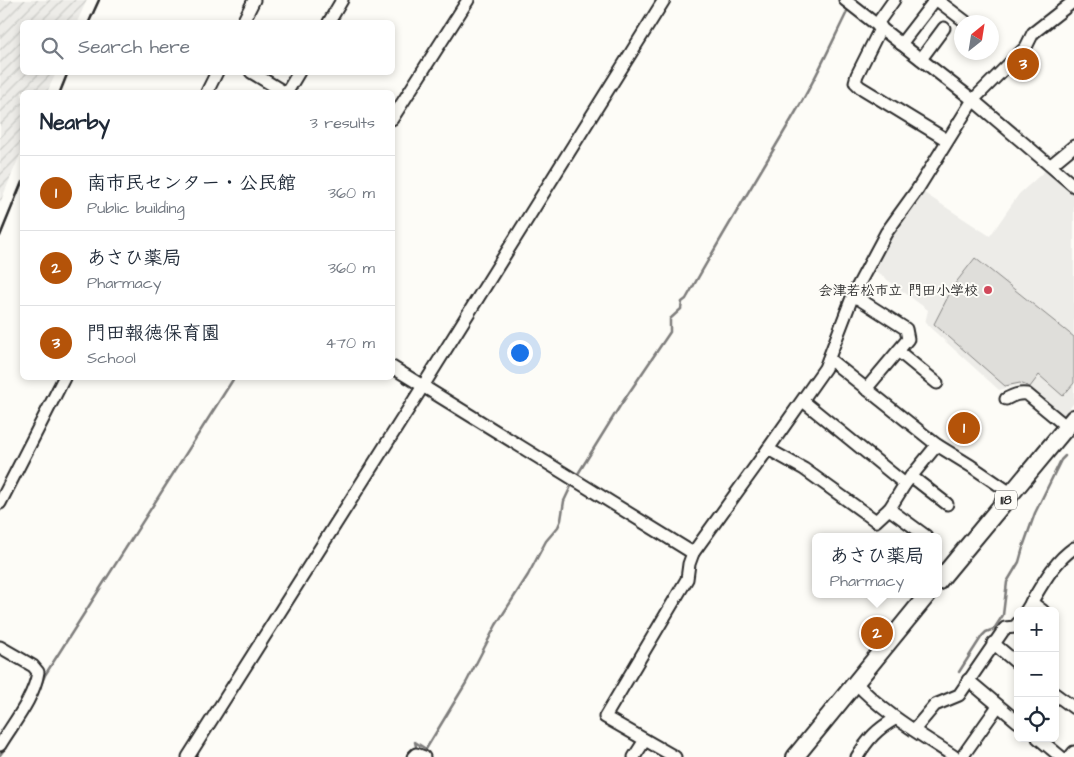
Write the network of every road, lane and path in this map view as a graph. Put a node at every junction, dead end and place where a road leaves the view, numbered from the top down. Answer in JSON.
{"nodes":[{"id":1,"x":254,"y":0,"type":"edge"},
{"id":2,"x":342,"y":0,"type":"edge"},
{"id":3,"x":468,"y":0,"type":"edge"},
{"id":4,"x":664,"y":0,"type":"edge"},
{"id":5,"x":845,"y":0,"type":"edge"},
{"id":6,"x":894,"y":0,"type":"edge"},
{"id":7,"x":936,"y":0,"type":"edge"},
{"id":8,"x":1074,"y":2,"type":"edge"},
{"id":9,"x":956,"y":15,"type":"edge"},
{"id":10,"x":244,"y":20,"type":"edge"},
{"id":11,"x":330,"y":20,"type":"edge"},
{"id":12,"x":879,"y":26,"type":"junction"},
{"id":13,"x":944,"y":28,"type":"dead end"},
{"id":14,"x":902,"y":44,"type":"junction"},
{"id":15,"x":921,"y":59,"type":"junction"},
{"id":16,"x":216,"y":75,"type":"edge"},
{"id":17,"x":256,"y":75,"type":"edge"},
{"id":18,"x":297,"y":75,"type":"edge"},
{"id":19,"x":208,"y":90,"type":"edge"},
{"id":20,"x":282,"y":90,"type":"edge"},
{"id":21,"x":287,"y":90,"type":"edge"},
{"id":22,"x":973,"y":100,"type":"junction"},
{"id":23,"x":395,"y":114,"type":"edge"},
{"id":24,"x":947,"y":140,"type":"junction"},
{"id":25,"x":1074,"y":146,"type":"edge"},
{"id":26,"x":1051,"y":165,"type":"junction"},
{"id":27,"x":1074,"y":186,"type":"edge"},
{"id":28,"x":853,"y":295,"type":"junction"},
{"id":29,"x":898,"y":351,"type":"junction"},
{"id":30,"x":829,"y":359,"type":"junction"},
{"id":31,"x":395,"y":369,"type":"edge"},
{"id":32,"x":63,"y":380,"type":"edge"},
{"id":33,"x":937,"y":383,"type":"dead end"},
{"id":34,"x":423,"y":386,"type":"junction"},
{"id":35,"x":866,"y":389,"type":"junction"},
{"id":36,"x":1006,"y":399,"type":"dead end"},
{"id":37,"x":803,"y":401,"type":"junction"},
{"id":38,"x":1070,"y":422,"type":"edge"},
{"id":39,"x":936,"y":445,"type":"junction"},
{"id":40,"x":768,"y":449,"type":"junction"},
{"id":41,"x":908,"y":480,"type":"junction"},
{"id":42,"x":1012,"y":494,"type":"junction"},
{"id":43,"x":0,"y":502,"type":"edge"},
{"id":44,"x":947,"y":504,"type":"dead end"},
{"id":45,"x":889,"y":509,"type":"junction"},
{"id":46,"x":922,"y":533,"type":"edge"},
{"id":47,"x":1074,"y":548,"type":"edge"},
{"id":48,"x":693,"y":553,"type":"junction"},
{"id":49,"x":942,"y":577,"type":"edge"},
{"id":50,"x":925,"y":598,"type":"edge"},
{"id":51,"x":1028,"y":606,"type":"edge"},
{"id":52,"x":1014,"y":627,"type":"edge"},
{"id":53,"x":993,"y":643,"type":"junction"},
{"id":54,"x":0,"y":648,"type":"edge"},
{"id":55,"x":1014,"y":661,"type":"edge"},
{"id":56,"x":968,"y":680,"type":"junction"},
{"id":57,"x":855,"y":682,"type":"junction"},
{"id":58,"x":1059,"y":697,"type":"edge"},
{"id":59,"x":998,"y":706,"type":"junction"},
{"id":60,"x":1074,"y":708,"type":"edge"},
{"id":61,"x":896,"y":719,"type":"junction"},
{"id":62,"x":1014,"y":719,"type":"edge"},
{"id":63,"x":914,"y":730,"type":"junction"},
{"id":64,"x":645,"y":740,"type":"junction"},
{"id":65,"x":1043,"y":742,"type":"edge"},
{"id":66,"x":0,"y":744,"type":"edge"},
{"id":67,"x":1074,"y":752,"type":"edge"},
{"id":68,"x":858,"y":756,"type":"edge"},
{"id":69,"x":188,"y":757,"type":"edge"},
{"id":70,"x":413,"y":757,"type":"edge"},
{"id":71,"x":424,"y":757,"type":"edge"},
{"id":72,"x":634,"y":757,"type":"edge"},
{"id":73,"x":675,"y":757,"type":"edge"},
{"id":74,"x":795,"y":757,"type":"edge"},
{"id":75,"x":955,"y":757,"type":"edge"},
{"id":76,"x":962,"y":757,"type":"edge"},
{"id":77,"x":1061,"y":757,"type":"edge"},
{"id":78,"x":1070,"y":757,"type":"edge"}],
"edges":[{"from":1,"to":10,"type":"street"},
{"from":2,"to":11,"type":"street"},
{"from":3,"to":23,"type":"street"},
{"from":4,"to":34,"type":"street"},
{"from":5,"to":12,"type":"street"},
{"from":6,"to":12,"type":"street"},
{"from":7,"to":9,"type":"street"},
{"from":7,"to":14,"type":"street"},
{"from":8,"to":22,"type":"street"},
{"from":12,"to":14,"type":"street"},
{"from":12,"to":24,"type":"street"},
{"from":13,"to":15,"type":"street"},
{"from":14,"to":15,"type":"street"},
{"from":15,"to":22,"type":"street"},
{"from":16,"to":19,"type":"street"},
{"from":17,"to":20,"type":"street"},
{"from":18,"to":21,"type":"street"},
{"from":22,"to":24,"type":"street"},
{"from":22,"to":26,"type":"street"},
{"from":24,"to":28,"type":"street"},
{"from":25,"to":26,"type":"street"},
{"from":26,"to":27,"type":"street"},
{"from":28,"to":29,"type":"street"},
{"from":28,"to":30,"type":"street"},
{"from":29,"to":33,"type":"street"},
{"from":29,"to":35,"type":"street"},
{"from":30,"to":35,"type":"street"},
{"from":30,"to":37,"type":"street"},
{"from":31,"to":34,"type":"street"},
{"from":32,"to":43,"type":"street"},
{"from":34,"to":48,"type":"street"},
{"from":34,"to":69,"type":"street"},
{"from":35,"to":39,"type":"street"},
{"from":36,"to":38,"type":"street"},
{"from":37,"to":40,"type":"street"},
{"from":37,"to":41,"type":"street"},
{"from":38,"to":42,"type":"highway","number":"118"},
{"from":39,"to":41,"type":"street"},
{"from":39,"to":42,"type":"street"},
{"from":40,"to":45,"type":"street"},
{"from":40,"to":48,"type":"street"},
{"from":41,"to":44,"type":"street"},
{"from":41,"to":45,"type":"street"},
{"from":42,"to":49,"type":"highway","number":"118"},
{"from":45,"to":46,"type":"street"},
{"from":47,"to":51,"type":"street"},
{"from":48,"to":64,"type":"street"},
{"from":50,"to":57,"type":"highway"},
{"from":52,"to":53,"type":"street"},
{"from":53,"to":55,"type":"street"},
{"from":53,"to":56,"type":"street"},
{"from":54,"to":66,"type":"street"},
{"from":56,"to":59,"type":"street"},
{"from":56,"to":63,"type":"street"},
{"from":57,"to":61,"type":"street"},
{"from":57,"to":74,"type":"highway"},
{"from":58,"to":60,"type":"street"},
{"from":59,"to":62,"type":"street"},
{"from":59,"to":76,"type":"street"},
{"from":61,"to":63,"type":"street"},
{"from":61,"to":68,"type":"street"},
{"from":63,"to":75,"type":"street"},
{"from":64,"to":72,"type":"street"},
{"from":64,"to":73,"type":"street"},
{"from":65,"to":77,"type":"street"},
{"from":67,"to":78,"type":"street"},
{"from":70,"to":71,"type":"street"}]}
